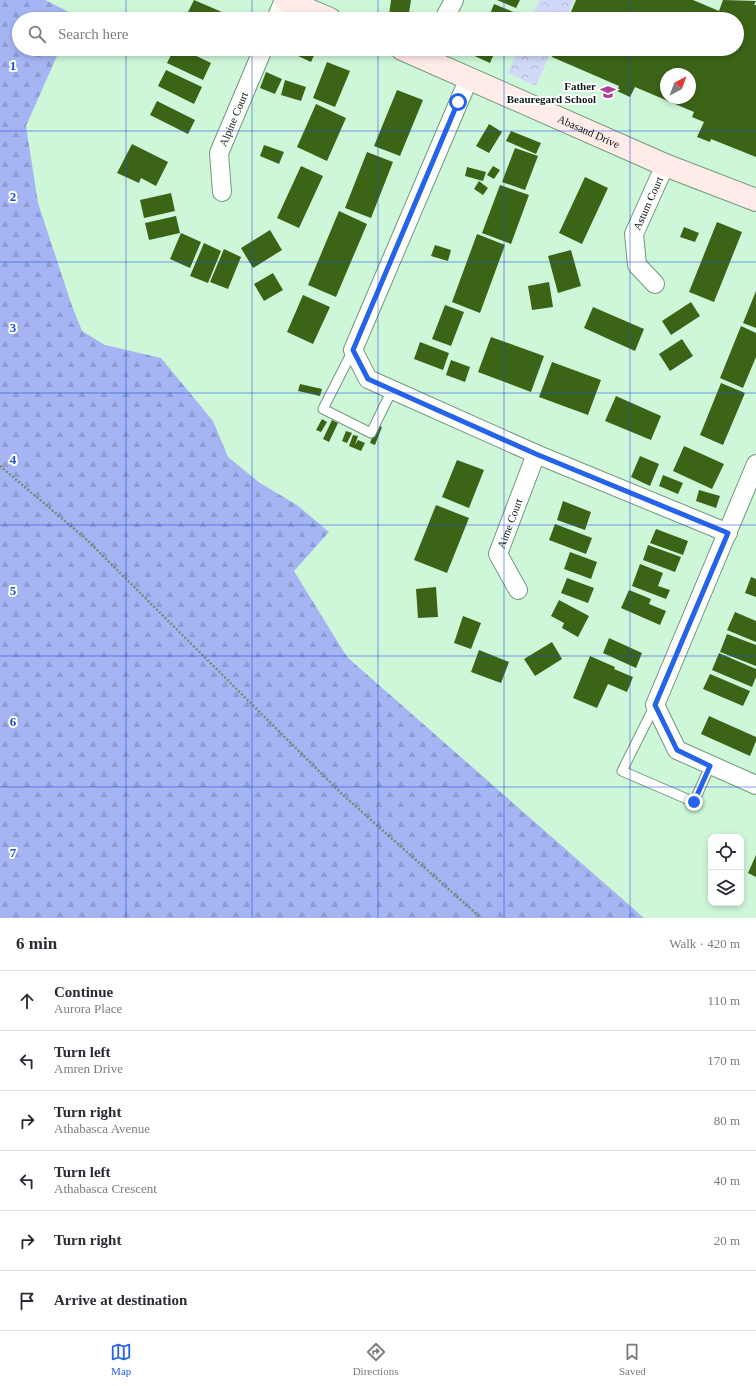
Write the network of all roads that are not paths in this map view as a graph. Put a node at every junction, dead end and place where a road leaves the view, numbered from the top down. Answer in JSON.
{"nodes":[{"id":1,"x":284,"y":0,"type":"edge"},
{"id":2,"x":443,"y":0,"type":"edge"},
{"id":3,"x":454,"y":0,"type":"edge"},
{"id":4,"x":279,"y":12,"type":"edge"},
{"id":5,"x":313,"y":12,"type":"edge"},
{"id":6,"x":443,"y":12,"type":"edge"},
{"id":7,"x":447,"y":12,"type":"edge"},
{"id":8,"x":260,"y":56,"type":"edge"},
{"id":9,"x":432,"y":56,"type":"edge"},
{"id":10,"x":469,"y":78,"type":"junction"},
{"id":11,"x":665,"y":164,"type":"junction"},
{"id":12,"x":222,"y":192,"type":"dead end"},
{"id":13,"x":756,"y":200,"type":"edge"},
{"id":14,"x":655,"y":284,"type":"dead end"},
{"id":15,"x":353,"y":350,"type":"junction"},
{"id":16,"x":392,"y":390,"type":"junction"},
{"id":17,"x":536,"y":454,"type":"junction"},
{"id":18,"x":756,"y":464,"type":"edge"},
{"id":19,"x":728,"y":533,"type":"junction"},
{"id":20,"x":518,"y":590,"type":"dead end"},
{"id":21,"x":655,"y":705,"type":"junction"},
{"id":22,"x":710,"y":766,"type":"junction"},
{"id":23,"x":756,"y":785,"type":"edge"}],
"edges":[{"from":1,"to":4,"type":"street"},
{"from":1,"to":5,"type":"street"},
{"from":2,"to":6,"type":"street"},
{"from":3,"to":7,"type":"street"},
{"from":8,"to":12,"type":"street","name":"Alpine Court"},
{"from":9,"to":10,"type":"street","name":"Abasand Drive"},
{"from":10,"to":11,"type":"street","name":"Abasand Drive"},
{"from":10,"to":15,"type":"street"},
{"from":11,"to":13,"type":"street","name":"Abasand Drive"},
{"from":11,"to":14,"type":"street","name":"Astum Court"},
{"from":15,"to":16,"type":"street"},
{"from":15,"to":16,"type":"lane"},
{"from":16,"to":17,"type":"street"},
{"from":17,"to":19,"type":"street"},
{"from":17,"to":20,"type":"street","name":"Aime Court"},
{"from":18,"to":19,"type":"street"},
{"from":19,"to":21,"type":"street"},
{"from":21,"to":22,"type":"street"},
{"from":21,"to":22,"type":"lane"},
{"from":22,"to":23,"type":"street"}]}
